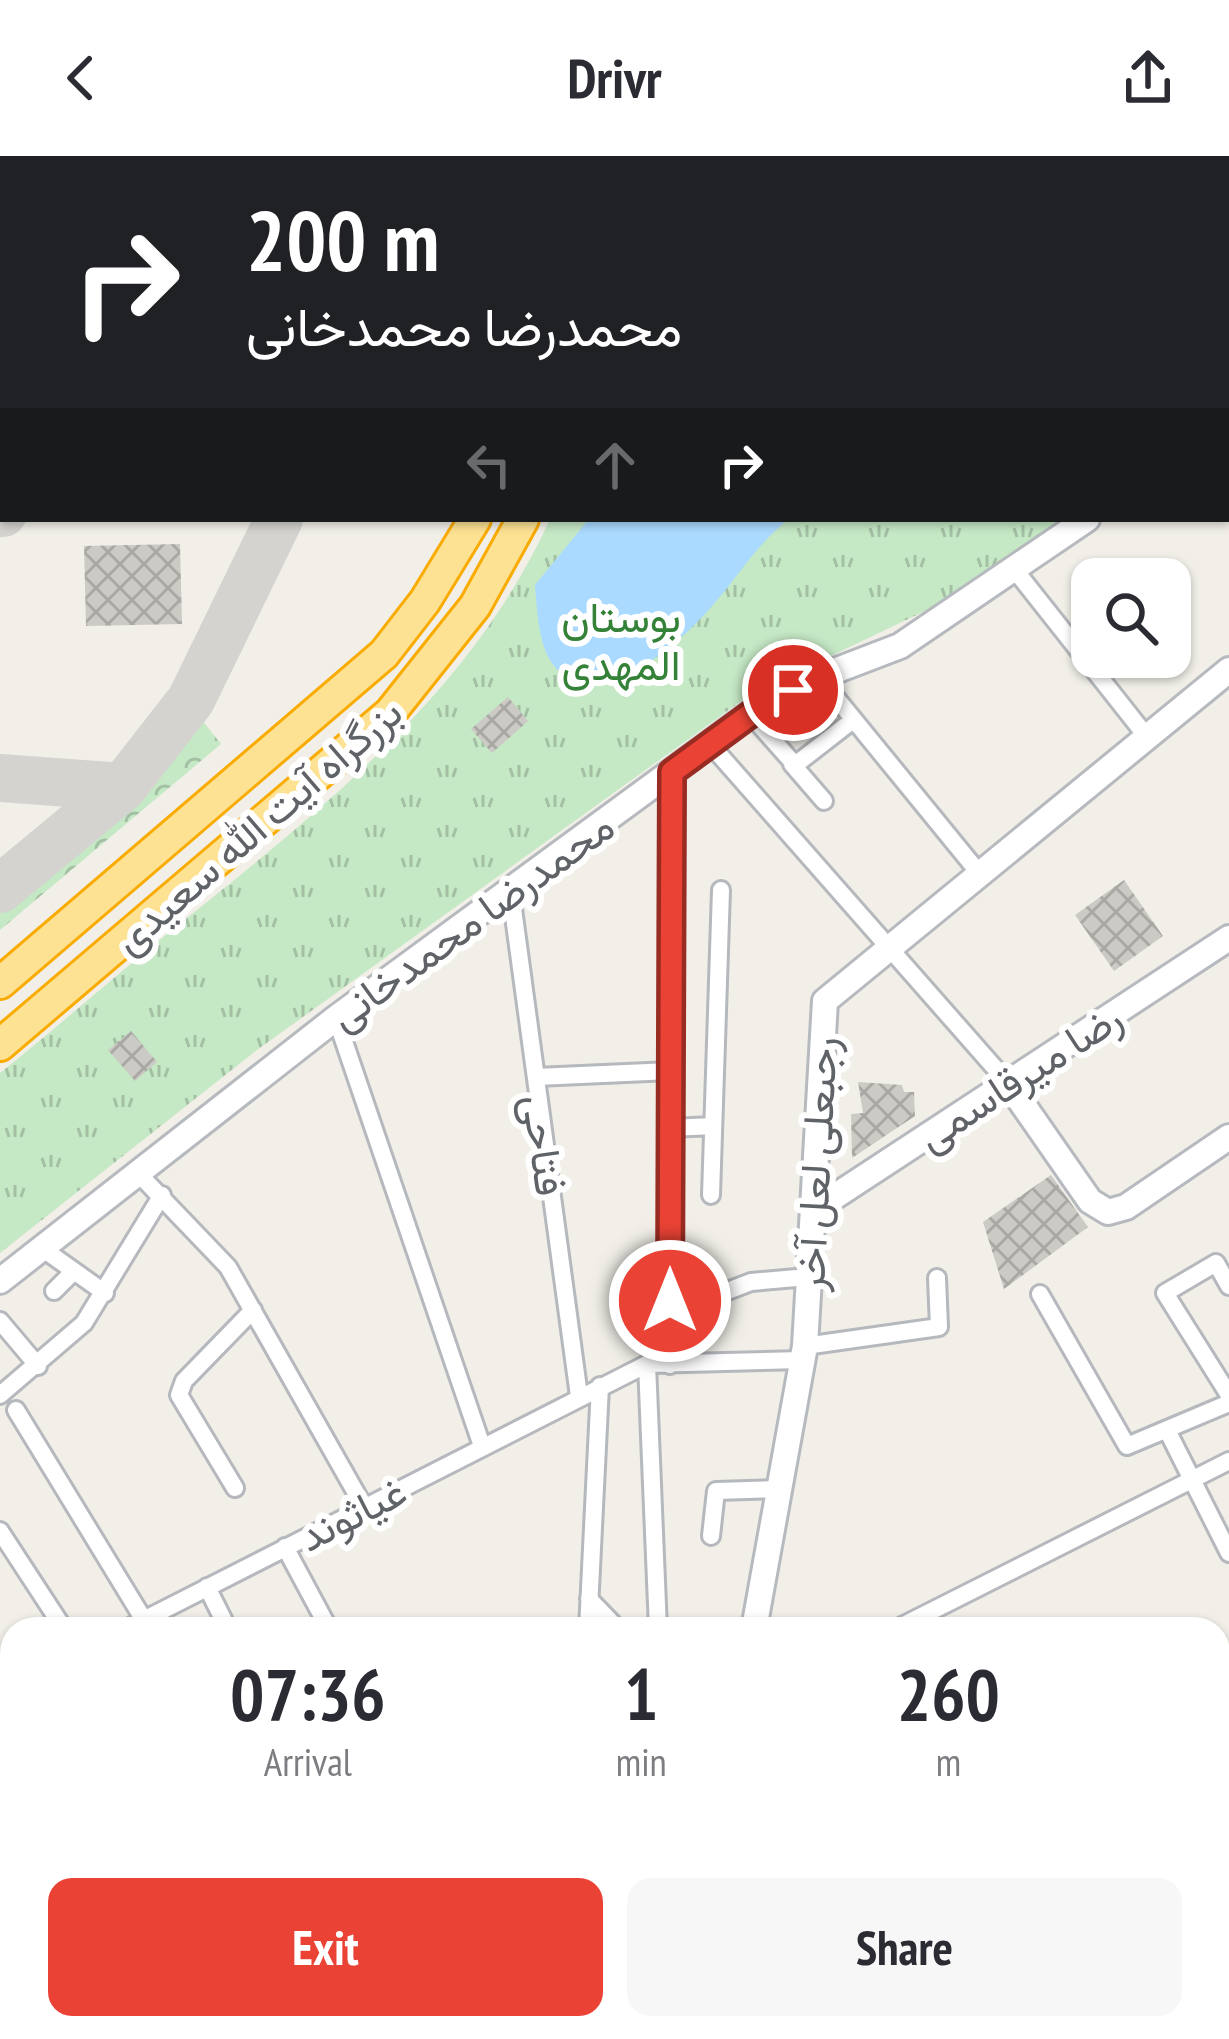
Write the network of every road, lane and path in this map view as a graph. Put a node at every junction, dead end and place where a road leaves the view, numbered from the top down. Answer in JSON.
{"nodes":[{"id":1,"x":473,"y":522,"type":"edge"},
{"id":2,"x":521,"y":522,"type":"edge"},
{"id":3,"x":1083,"y":522,"type":"edge"},
{"id":4,"x":1015,"y":570,"type":"junction"},
{"id":5,"x":1229,"y":670,"type":"edge"},
{"id":6,"x":819,"y":676,"type":"junction"},
{"id":7,"x":750,"y":714,"type":"junction"},
{"id":8,"x":853,"y":720,"type":"junction"},
{"id":9,"x":1147,"y":737,"type":"junction"},
{"id":10,"x":710,"y":744,"type":"junction"},
{"id":11,"x":792,"y":764,"type":"junction"},
{"id":12,"x":672,"y":772,"type":"junction"},
{"id":13,"x":824,"y":801,"type":"dead end"},
{"id":14,"x":980,"y":873,"type":"junction"},
{"id":15,"x":722,"y":890,"type":"dead end"},
{"id":16,"x":511,"y":894,"type":"junction"},
{"id":17,"x":1229,"y":938,"type":"edge"},
{"id":18,"x":888,"y":947,"type":"junction"},
{"id":19,"x":0,"y":983,"type":"edge"},
{"id":20,"x":336,"y":1018,"type":"junction"},
{"id":21,"x":0,"y":1045,"type":"edge"},
{"id":22,"x":671,"y":1071,"type":"junction"},
{"id":23,"x":536,"y":1077,"type":"junction"},
{"id":24,"x":1008,"y":1083,"type":"junction"},
{"id":25,"x":713,"y":1126,"type":"junction"},
{"id":26,"x":671,"y":1128,"type":"junction"},
{"id":27,"x":1229,"y":1136,"type":"edge"},
{"id":28,"x":136,"y":1171,"type":"junction"},
{"id":29,"x":162,"y":1195,"type":"junction"},
{"id":30,"x":711,"y":1195,"type":"dead end"},
{"id":31,"x":813,"y":1218,"type":"junction"},
{"id":32,"x":46,"y":1251,"type":"dead end"},
{"id":33,"x":74,"y":1270,"type":"junction"},
{"id":34,"x":808,"y":1277,"type":"junction"},
{"id":35,"x":937,"y":1278,"type":"dead end"},
{"id":36,"x":0,"y":1281,"type":"edge"},
{"id":37,"x":1229,"y":1286,"type":"edge"},
{"id":38,"x":54,"y":1291,"type":"dead end"},
{"id":39,"x":104,"y":1293,"type":"junction"},
{"id":40,"x":1040,"y":1294,"type":"dead end"},
{"id":41,"x":253,"y":1310,"type":"junction"},
{"id":42,"x":2,"y":1329,"type":"edge"},
{"id":43,"x":670,"y":1345,"type":"junction"},
{"id":44,"x":804,"y":1353,"type":"junction"},
{"id":45,"x":647,"y":1364,"type":"junction"},
{"id":46,"x":670,"y":1365,"type":"junction"},
{"id":47,"x":38,"y":1366,"type":"junction"},
{"id":48,"x":600,"y":1386,"type":"junction"},
{"id":49,"x":0,"y":1395,"type":"edge"},
{"id":50,"x":578,"y":1396,"type":"junction"},
{"id":51,"x":1229,"y":1399,"type":"edge"},
{"id":52,"x":16,"y":1410,"type":"dead end"},
{"id":53,"x":1167,"y":1430,"type":"junction"},
{"id":54,"x":482,"y":1446,"type":"junction"},
{"id":55,"x":1229,"y":1461,"type":"edge"},
{"id":56,"x":1192,"y":1480,"type":"junction"},
{"id":57,"x":235,"y":1488,"type":"dead end"},
{"id":58,"x":779,"y":1490,"type":"junction"},
{"id":59,"x":364,"y":1507,"type":"junction"},
{"id":60,"x":0,"y":1531,"type":"edge"},
{"id":61,"x":711,"y":1535,"type":"dead end"},
{"id":62,"x":285,"y":1547,"type":"junction"},
{"id":63,"x":1229,"y":1553,"type":"edge"},
{"id":64,"x":207,"y":1587,"type":"junction"},
{"id":65,"x":589,"y":1599,"type":"junction"},
{"id":66,"x":56,"y":1617,"type":"edge"},
{"id":67,"x":142,"y":1617,"type":"edge"},
{"id":68,"x":150,"y":1617,"type":"edge"},
{"id":69,"x":222,"y":1617,"type":"edge"},
{"id":70,"x":323,"y":1617,"type":"edge"},
{"id":71,"x":588,"y":1617,"type":"edge"},
{"id":72,"x":606,"y":1617,"type":"edge"},
{"id":73,"x":658,"y":1617,"type":"edge"},
{"id":74,"x":756,"y":1617,"type":"edge"},
{"id":75,"x":920,"y":1617,"type":"edge"}],
"edges":[{"from":1,"to":19,"type":"highway","name":"بزرگراه آیت الله سعیدی"},
{"from":2,"to":21,"type":"highway","name":"بزرگراه آیت الله سعیدی"},
{"from":3,"to":4,"type":"street","name":"محمدرضا محمدخانی"},
{"from":4,"to":6,"type":"street","name":"محمدرضا محمدخانی"},
{"from":4,"to":9,"type":"street"},
{"from":5,"to":9,"type":"street","name":"رجبعلی لعل آخر"},
{"from":6,"to":7,"type":"street","name":"محمدرضا محمدخانی"},
{"from":6,"to":8,"type":"street"},
{"from":7,"to":10,"type":"street","name":"محمدرضا محمدخانی"},
{"from":7,"to":11,"type":"street"},
{"from":8,"to":11,"type":"street"},
{"from":8,"to":14,"type":"street"},
{"from":9,"to":14,"type":"street","name":"رجبعلی لعل آخر"},
{"from":10,"to":12,"type":"street","name":"محمدرضا محمدخانی"},
{"from":10,"to":18,"type":"street"},
{"from":11,"to":13,"type":"street"},
{"from":12,"to":16,"type":"street","name":"محمدرضا محمدخانی"},
{"from":12,"to":22,"type":"street"},
{"from":14,"to":18,"type":"street","name":"رجبعلی لعل آخر"},
{"from":15,"to":25,"type":"street"},
{"from":16,"to":20,"type":"street","name":"محمدرضا محمدخانی"},
{"from":16,"to":23,"type":"street","name":"فتاحی"},
{"from":17,"to":24,"type":"street","name":"رضا میرقاسمی"},
{"from":18,"to":24,"type":"street"},
{"from":18,"to":31,"type":"street","name":"رجبعلی لعل آخر"},
{"from":20,"to":28,"type":"street","name":"محمدرضا محمدخانی"},
{"from":20,"to":54,"type":"street"},
{"from":22,"to":23,"type":"street"},
{"from":22,"to":26,"type":"street"},
{"from":23,"to":50,"type":"street","name":"فتاحی"},
{"from":24,"to":27,"type":"street"},
{"from":24,"to":31,"type":"street","name":"رضا میرقاسمی"},
{"from":25,"to":26,"type":"street"},
{"from":25,"to":30,"type":"street"},
{"from":26,"to":43,"type":"street"},
{"from":28,"to":29,"type":"street"},
{"from":28,"to":36,"type":"street","name":"محمدرضا محمدخانی"},
{"from":29,"to":39,"type":"street"},
{"from":29,"to":41,"type":"street"},
{"from":31,"to":34,"type":"street","name":"رجبعلی لعل آخر"},
{"from":32,"to":33,"type":"street"},
{"from":33,"to":38,"type":"street"},
{"from":33,"to":39,"type":"street"},
{"from":34,"to":43,"type":"street"},
{"from":34,"to":44,"type":"street","name":"رجبعلی لعل آخر"},
{"from":35,"to":44,"type":"street"},
{"from":37,"to":51,"type":"street"},
{"from":39,"to":47,"type":"street"},
{"from":40,"to":53,"type":"street"},
{"from":41,"to":57,"type":"street"},
{"from":41,"to":59,"type":"street"},
{"from":42,"to":47,"type":"street"},
{"from":43,"to":45,"type":"street"},
{"from":43,"to":46,"type":"street"},
{"from":44,"to":46,"type":"street"},
{"from":44,"to":58,"type":"street","name":"رجبعلی لعل آخر"},
{"from":45,"to":46,"type":"street"},
{"from":45,"to":48,"type":"street","name":"غیاثوند"},
{"from":45,"to":73,"type":"street"},
{"from":47,"to":49,"type":"street"},
{"from":48,"to":50,"type":"street","name":"غیاثوند"},
{"from":48,"to":65,"type":"street"},
{"from":50,"to":54,"type":"street","name":"غیاثوند"},
{"from":51,"to":53,"type":"street"},
{"from":52,"to":67,"type":"street"},
{"from":53,"to":56,"type":"street"},
{"from":54,"to":59,"type":"street","name":"غیاثوند"},
{"from":55,"to":56,"type":"street"},
{"from":56,"to":63,"type":"street"},
{"from":56,"to":75,"type":"street"},
{"from":58,"to":61,"type":"street"},
{"from":58,"to":74,"type":"street","name":"رجبعلی لعل آخر"},
{"from":59,"to":62,"type":"street","name":"غیاثوند"},
{"from":60,"to":66,"type":"street"},
{"from":62,"to":64,"type":"street","name":"غیاثوند"},
{"from":62,"to":70,"type":"street"},
{"from":64,"to":68,"type":"street","name":"غیاثوند"},
{"from":64,"to":69,"type":"street"},
{"from":65,"to":71,"type":"street"},
{"from":65,"to":72,"type":"street"}]}
